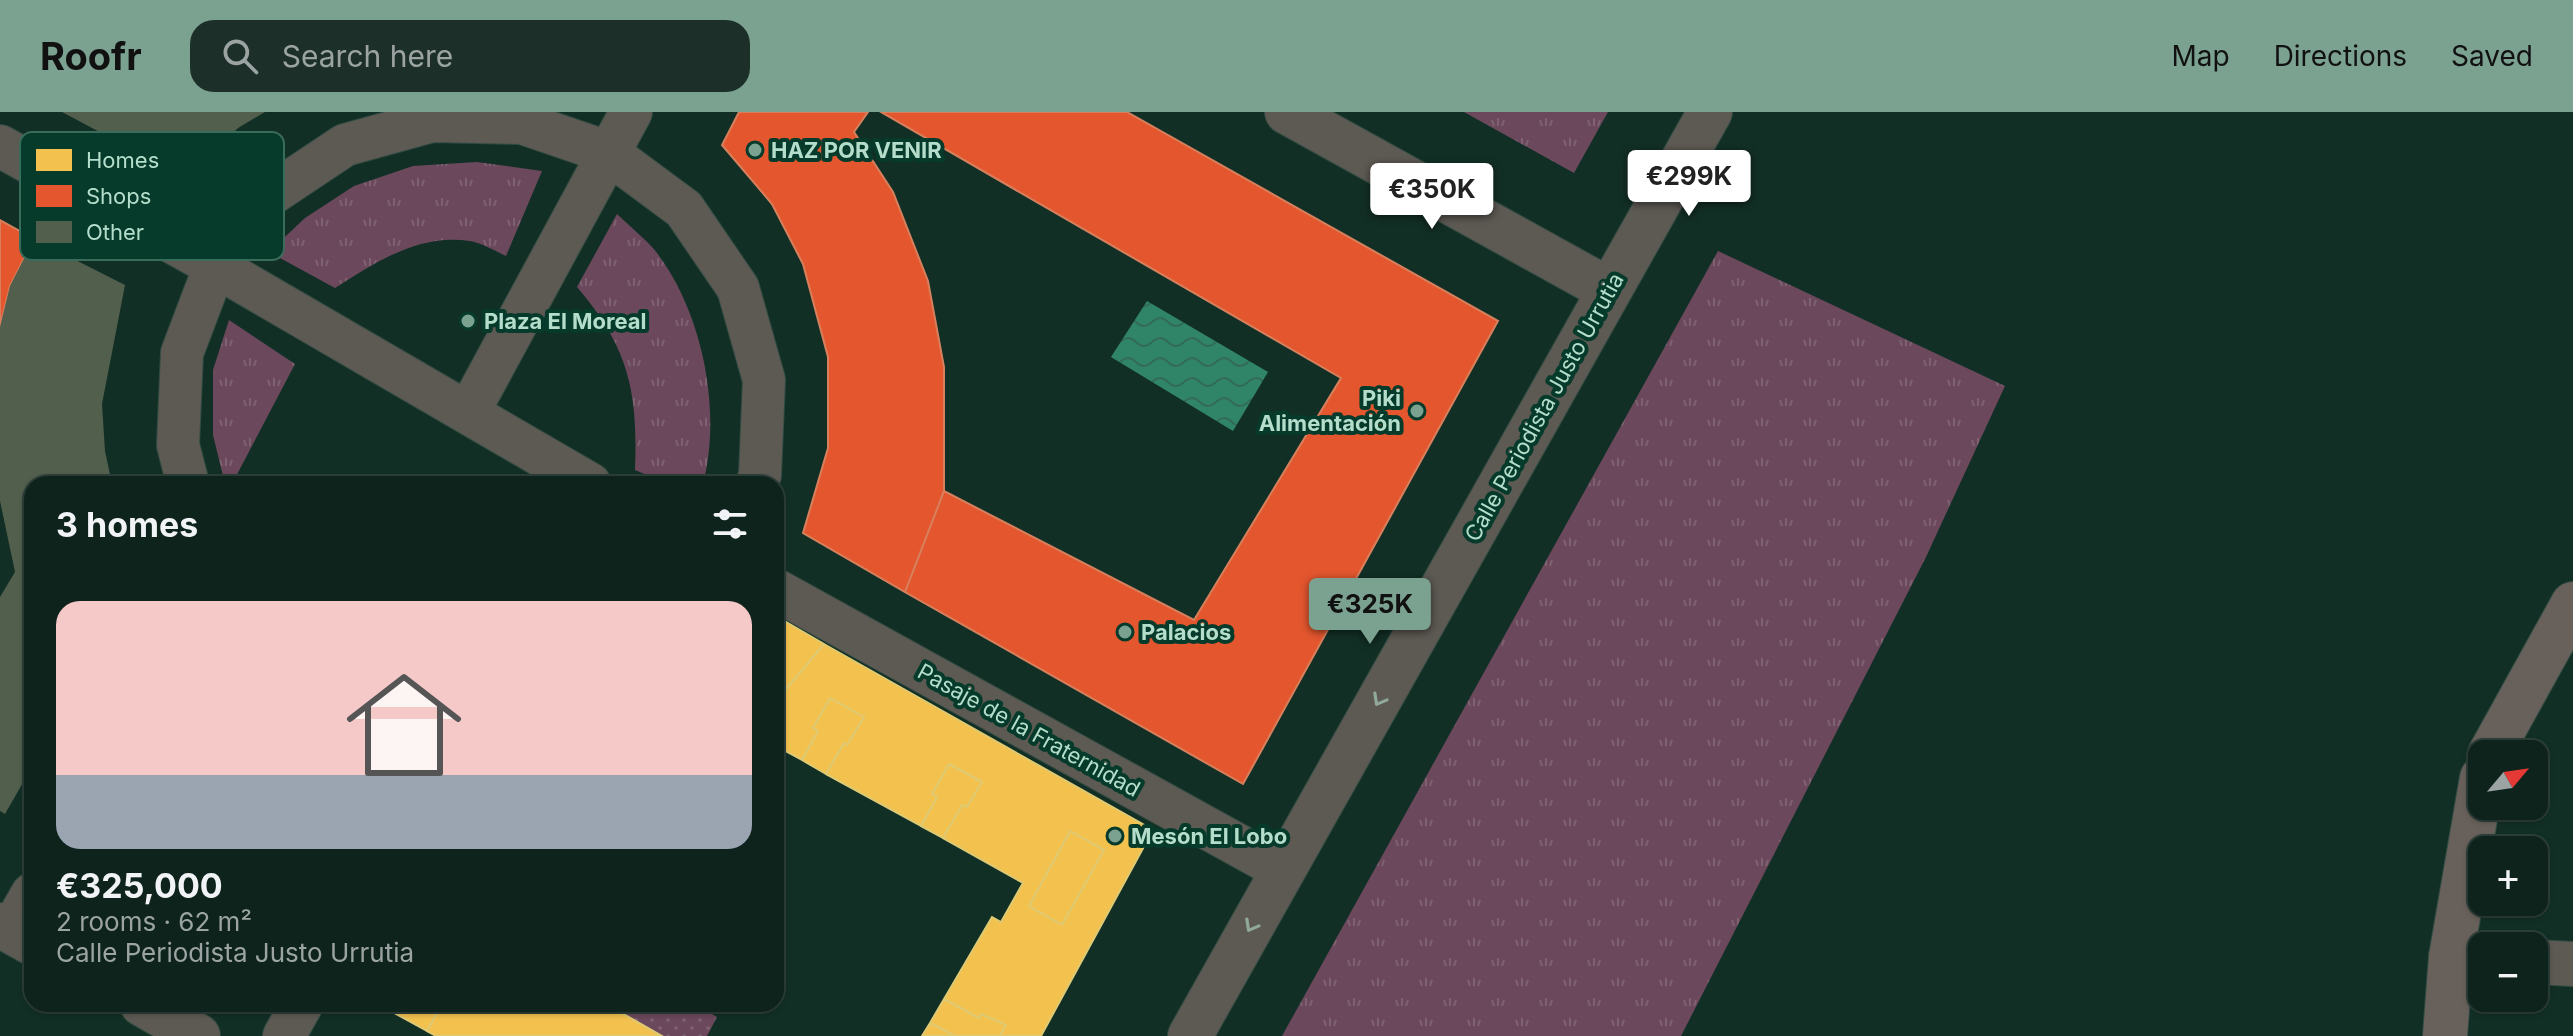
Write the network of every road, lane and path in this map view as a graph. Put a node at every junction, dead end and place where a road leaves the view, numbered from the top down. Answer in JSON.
{"nodes":[{"id":1,"x":631,"y":112,"type":"edge"},
{"id":2,"x":1287,"y":112,"type":"edge"},
{"id":3,"x":1710,"y":112,"type":"edge"},
{"id":4,"x":0,"y":146,"type":"edge"},
{"id":5,"x":607,"y":152,"type":"junction"},
{"id":6,"x":20,"y":157,"type":"edge"},
{"id":7,"x":284,"y":186,"type":"edge"},
{"id":8,"x":204,"y":260,"type":"edge"},
{"id":9,"x":220,"y":260,"type":"edge"},
{"id":10,"x":215,"y":266,"type":"junction"},
{"id":11,"x":1609,"y":290,"type":"junction"},
{"id":12,"x":468,"y":413,"type":"junction"},
{"id":13,"x":186,"y":476,"type":"edge"},
{"id":14,"x":576,"y":476,"type":"edge"},
{"id":15,"x":760,"y":476,"type":"edge"},
{"id":16,"x":784,"y":594,"type":"edge"},
{"id":17,"x":2573,"y":604,"type":"edge"},
{"id":18,"x":2498,"y":740,"type":"edge"},
{"id":19,"x":2478,"y":820,"type":"edge"},
{"id":20,"x":1283,"y":870,"type":"junction"},
{"id":21,"x":2467,"y":958,"type":"edge"},
{"id":22,"x":2548,"y":963,"type":"edge"},
{"id":23,"x":2573,"y":964,"type":"edge"},
{"id":24,"x":156,"y":1012,"type":"edge"},
{"id":25,"x":298,"y":1012,"type":"edge"},
{"id":26,"x":198,"y":1036,"type":"edge"},
{"id":27,"x":284,"y":1036,"type":"edge"},
{"id":28,"x":1190,"y":1036,"type":"edge"},
{"id":29,"x":2445,"y":1036,"type":"edge"}],
"edges":[{"from":1,"to":5,"type":"street"},
{"from":2,"to":11,"type":"street"},
{"from":3,"to":11,"type":"street","name":"Calle Periodista Justo Urrutia"},
{"from":4,"to":6,"type":"street"},
{"from":5,"to":7,"type":"street"},
{"from":5,"to":12,"type":"street"},
{"from":5,"to":15,"type":"street"},
{"from":8,"to":10,"type":"street"},
{"from":9,"to":10,"type":"street"},
{"from":10,"to":12,"type":"street"},
{"from":10,"to":13,"type":"street"},
{"from":11,"to":20,"type":"street","name":"Calle Periodista Justo Urrutia","one_way":true},
{"from":12,"to":14,"type":"street"},
{"from":16,"to":20,"type":"street","name":"Pasaje de la Fraternidad"},
{"from":17,"to":18,"type":"main road"},
{"from":19,"to":21,"type":"main road"},
{"from":20,"to":28,"type":"street","name":"Calle Periodista Justo Urrutia","one_way":true},
{"from":21,"to":29,"type":"main road"},
{"from":22,"to":23,"type":"street"},
{"from":24,"to":26,"type":"street"},
{"from":25,"to":27,"type":"street"}]}
